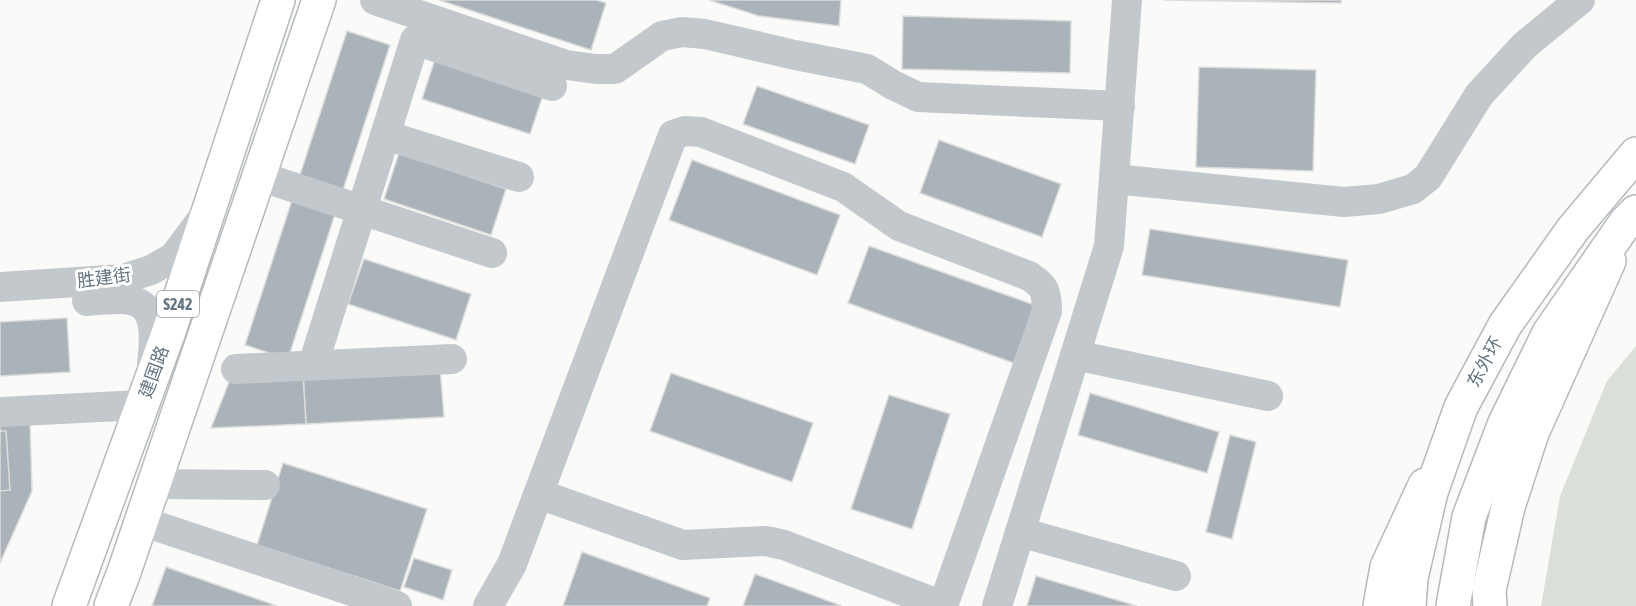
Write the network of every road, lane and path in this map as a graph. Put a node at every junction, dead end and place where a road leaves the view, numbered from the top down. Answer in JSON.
{"nodes":[{"id":1,"x":278,"y":0,"type":"edge"},
{"id":2,"x":319,"y":0,"type":"edge"},
{"id":3,"x":375,"y":0,"type":"edge"},
{"id":4,"x":1127,"y":0,"type":"edge"},
{"id":5,"x":1580,"y":0,"type":"edge"},
{"id":6,"x":552,"y":86,"type":"dead end"},
{"id":7,"x":1120,"y":106,"type":"junction"},
{"id":8,"x":386,"y":135,"type":"junction"},
{"id":9,"x":1636,"y":154,"type":"edge"},
{"id":10,"x":259,"y":176,"type":"junction"},
{"id":11,"x":519,"y":177,"type":"dead end"},
{"id":12,"x":1114,"y":179,"type":"junction"},
{"id":13,"x":211,"y":204,"type":"junction"},
{"id":14,"x":362,"y":210,"type":"junction"},
{"id":15,"x":1631,"y":217,"type":"edge"},
{"id":16,"x":492,"y":253,"type":"dead end"},
{"id":17,"x":0,"y":287,"type":"edge"},
{"id":18,"x":0,"y":306,"type":"edge"},
{"id":19,"x":1075,"y":355,"type":"junction"},
{"id":20,"x":452,"y":359,"type":"dead end"},
{"id":21,"x":313,"y":365,"type":"junction"},
{"id":22,"x":236,"y":369,"type":"dead end"},
{"id":23,"x":146,"y":394,"type":"junction"},
{"id":24,"x":1268,"y":396,"type":"dead end"},
{"id":25,"x":1461,"y":407,"type":"junction"},
{"id":26,"x":0,"y":412,"type":"edge"},
{"id":27,"x":154,"y":484,"type":"junction"},
{"id":28,"x":265,"y":485,"type":"dead end"},
{"id":29,"x":539,"y":494,"type":"junction"},
{"id":30,"x":141,"y":521,"type":"junction"},
{"id":31,"x":1020,"y":532,"type":"junction"},
{"id":32,"x":1176,"y":576,"type":"dead end"},
{"id":33,"x":69,"y":606,"type":"edge"},
{"id":34,"x":111,"y":606,"type":"edge"},
{"id":35,"x":397,"y":606,"type":"edge"},
{"id":36,"x":488,"y":606,"type":"edge"},
{"id":37,"x":997,"y":606,"type":"edge"},
{"id":38,"x":1380,"y":606,"type":"edge"},
{"id":39,"x":1409,"y":606,"type":"edge"},
{"id":40,"x":1453,"y":606,"type":"edge"},
{"id":41,"x":1490,"y":606,"type":"edge"}],
"edges":[{"from":1,"to":13,"type":"main road","name":"建国路","number":"S242"},
{"from":2,"to":10,"type":"main road","name":"建国路","number":"S242"},
{"from":3,"to":7,"type":"street"},
{"from":4,"to":7,"type":"street"},
{"from":5,"to":12,"type":"street"},
{"from":6,"to":8,"type":"street"},
{"from":7,"to":12,"type":"street"},
{"from":8,"to":11,"type":"street"},
{"from":8,"to":14,"type":"street"},
{"from":9,"to":25,"type":"main road","name":"东外环"},
{"from":10,"to":14,"type":"street"},
{"from":10,"to":27,"type":"main road","name":"建国路","number":"S242"},
{"from":12,"to":19,"type":"street"},
{"from":13,"to":17,"type":"street","name":"胜建街"},
{"from":13,"to":23,"type":"main road","name":"建国路","number":"S242"},
{"from":14,"to":16,"type":"street"},
{"from":14,"to":21,"type":"street"},
{"from":15,"to":40,"type":"main road"},
{"from":15,"to":41,"type":"main road"},
{"from":18,"to":23,"type":"street","name":"胜建街"},
{"from":19,"to":24,"type":"street"},
{"from":19,"to":31,"type":"street"},
{"from":20,"to":21,"type":"street"},
{"from":21,"to":22,"type":"street"},
{"from":23,"to":26,"type":"street"},
{"from":23,"to":33,"type":"main road","name":"建国路","number":"S242"},
{"from":25,"to":38,"type":"main road"},
{"from":25,"to":39,"type":"main road","name":"东外环"},
{"from":27,"to":28,"type":"street"},
{"from":27,"to":30,"type":"main road","name":"建国路","number":"S242"},
{"from":29,"to":29,"type":"street"},
{"from":29,"to":36,"type":"street"},
{"from":30,"to":34,"type":"main road","name":"建国路","number":"S242"},
{"from":30,"to":35,"type":"street"},
{"from":31,"to":32,"type":"street"},
{"from":31,"to":37,"type":"street"}]}
